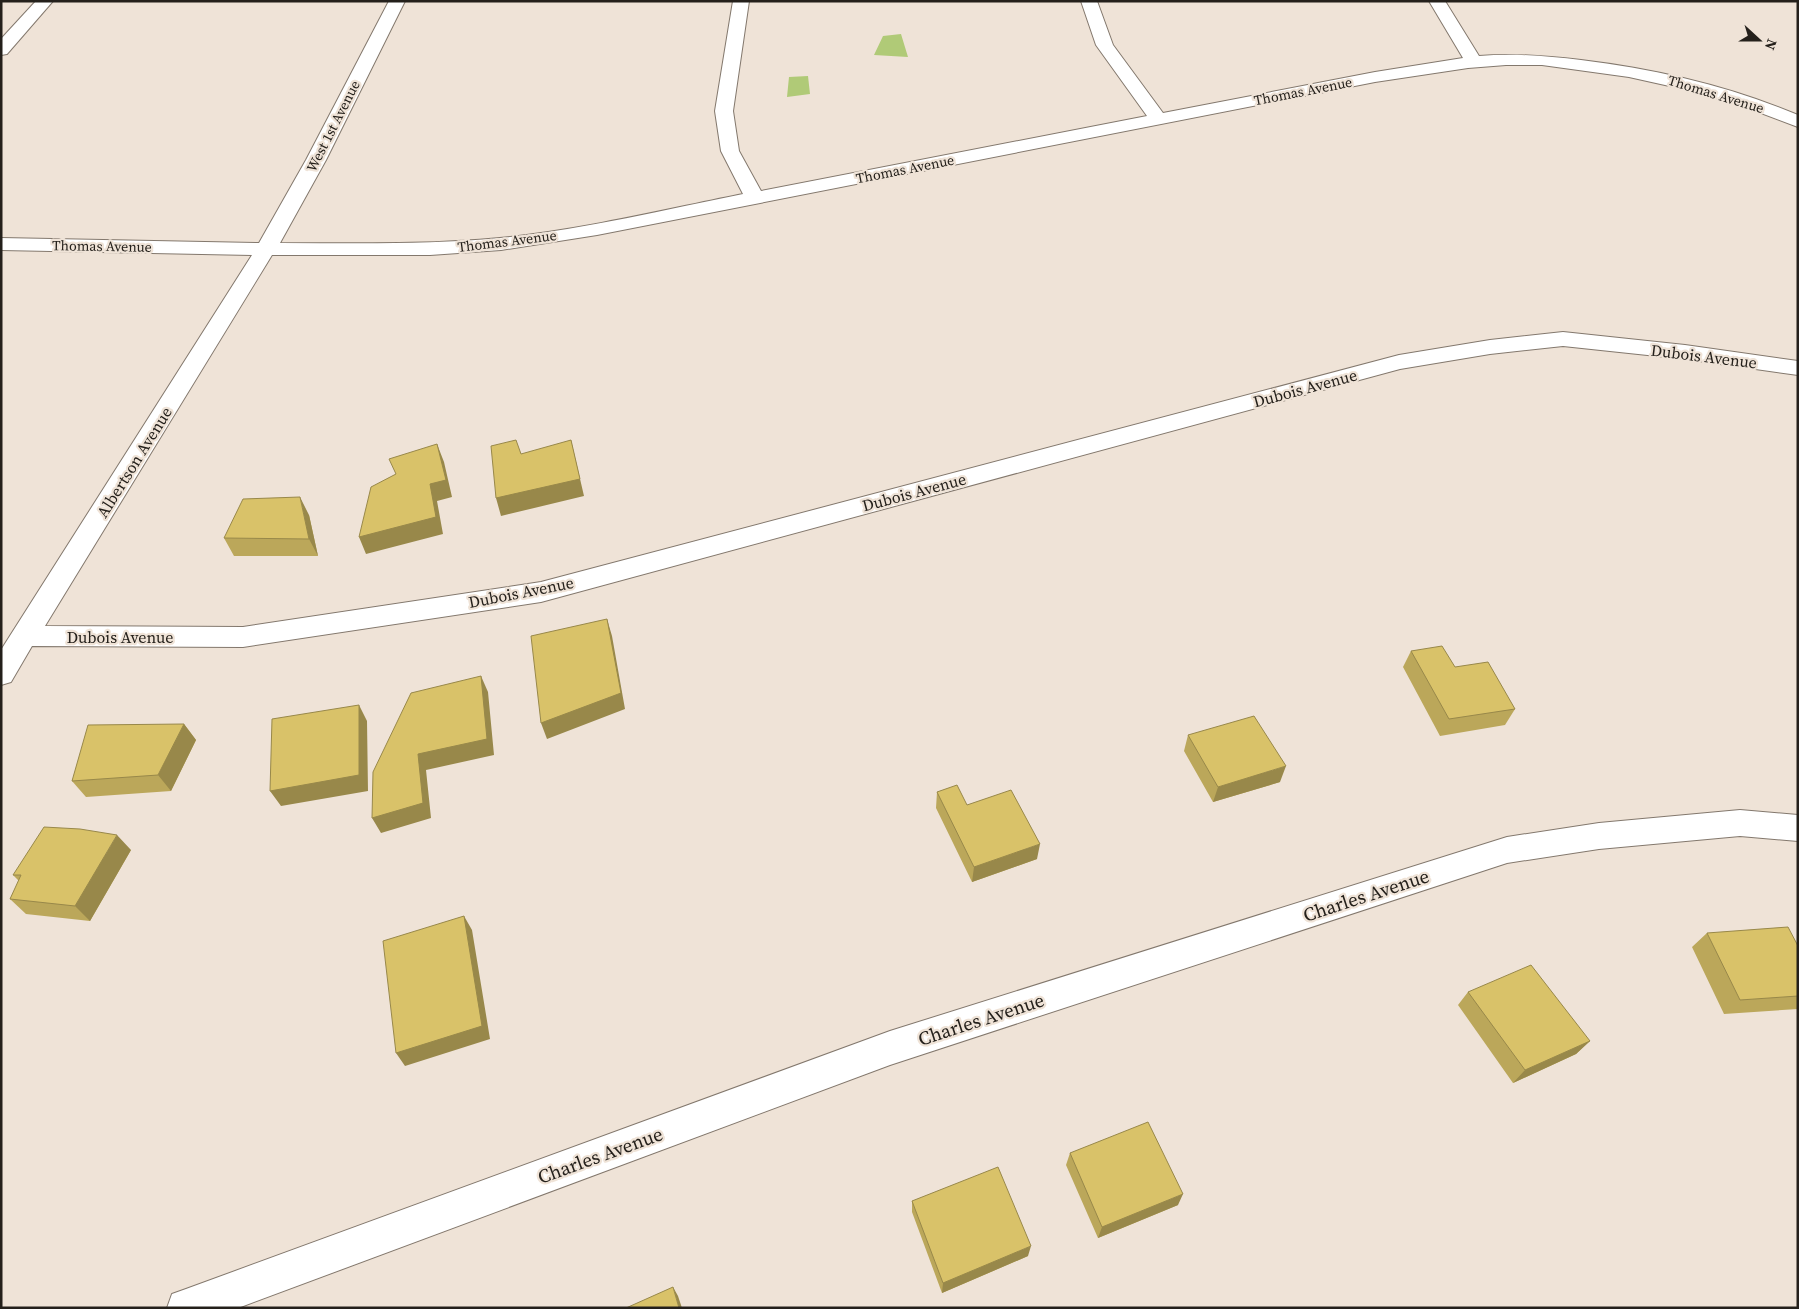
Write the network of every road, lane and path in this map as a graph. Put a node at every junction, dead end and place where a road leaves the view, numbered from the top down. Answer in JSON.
{"nodes":[{"id":1,"x":46,"y":1,"type":"edge"},
{"id":2,"x":397,"y":1,"type":"edge"},
{"id":3,"x":741,"y":1,"type":"edge"},
{"id":4,"x":1089,"y":1,"type":"edge"},
{"id":5,"x":1437,"y":1,"type":"edge"},
{"id":6,"x":1,"y":50,"type":"edge"},
{"id":7,"x":1474,"y":62,"type":"junction"},
{"id":8,"x":1158,"y":119,"type":"junction"},
{"id":9,"x":1798,"y":122,"type":"edge"},
{"id":10,"x":755,"y":198,"type":"junction"},
{"id":11,"x":1,"y":244,"type":"edge"},
{"id":12,"x":266,"y":249,"type":"junction"},
{"id":13,"x":1798,"y":368,"type":"edge"},
{"id":14,"x":26,"y":636,"type":"junction"},
{"id":15,"x":1,"y":674,"type":"edge"},
{"id":16,"x":1798,"y":828,"type":"edge"},
{"id":17,"x":186,"y":1308,"type":"edge"}],
"edges":[{"from":1,"to":6,"type":"street"},
{"from":2,"to":12,"type":"street","name":"West 1st Avenue"},
{"from":3,"to":10,"type":"street"},
{"from":4,"to":8,"type":"street"},
{"from":5,"to":7,"type":"street"},
{"from":7,"to":8,"type":"street","name":"Thomas Avenue"},
{"from":7,"to":9,"type":"street","name":"Thomas Avenue"},
{"from":8,"to":10,"type":"street","name":"Thomas Avenue"},
{"from":10,"to":12,"type":"street","name":"Thomas Avenue"},
{"from":11,"to":12,"type":"street","name":"Thomas Avenue"},
{"from":12,"to":14,"type":"street","name":"Albertson Avenue"},
{"from":13,"to":14,"type":"street","name":"Dubois Avenue"},
{"from":14,"to":15,"type":"street","name":"Albertson Avenue"},
{"from":16,"to":17,"type":"street","name":"Charles Avenue"}]}
